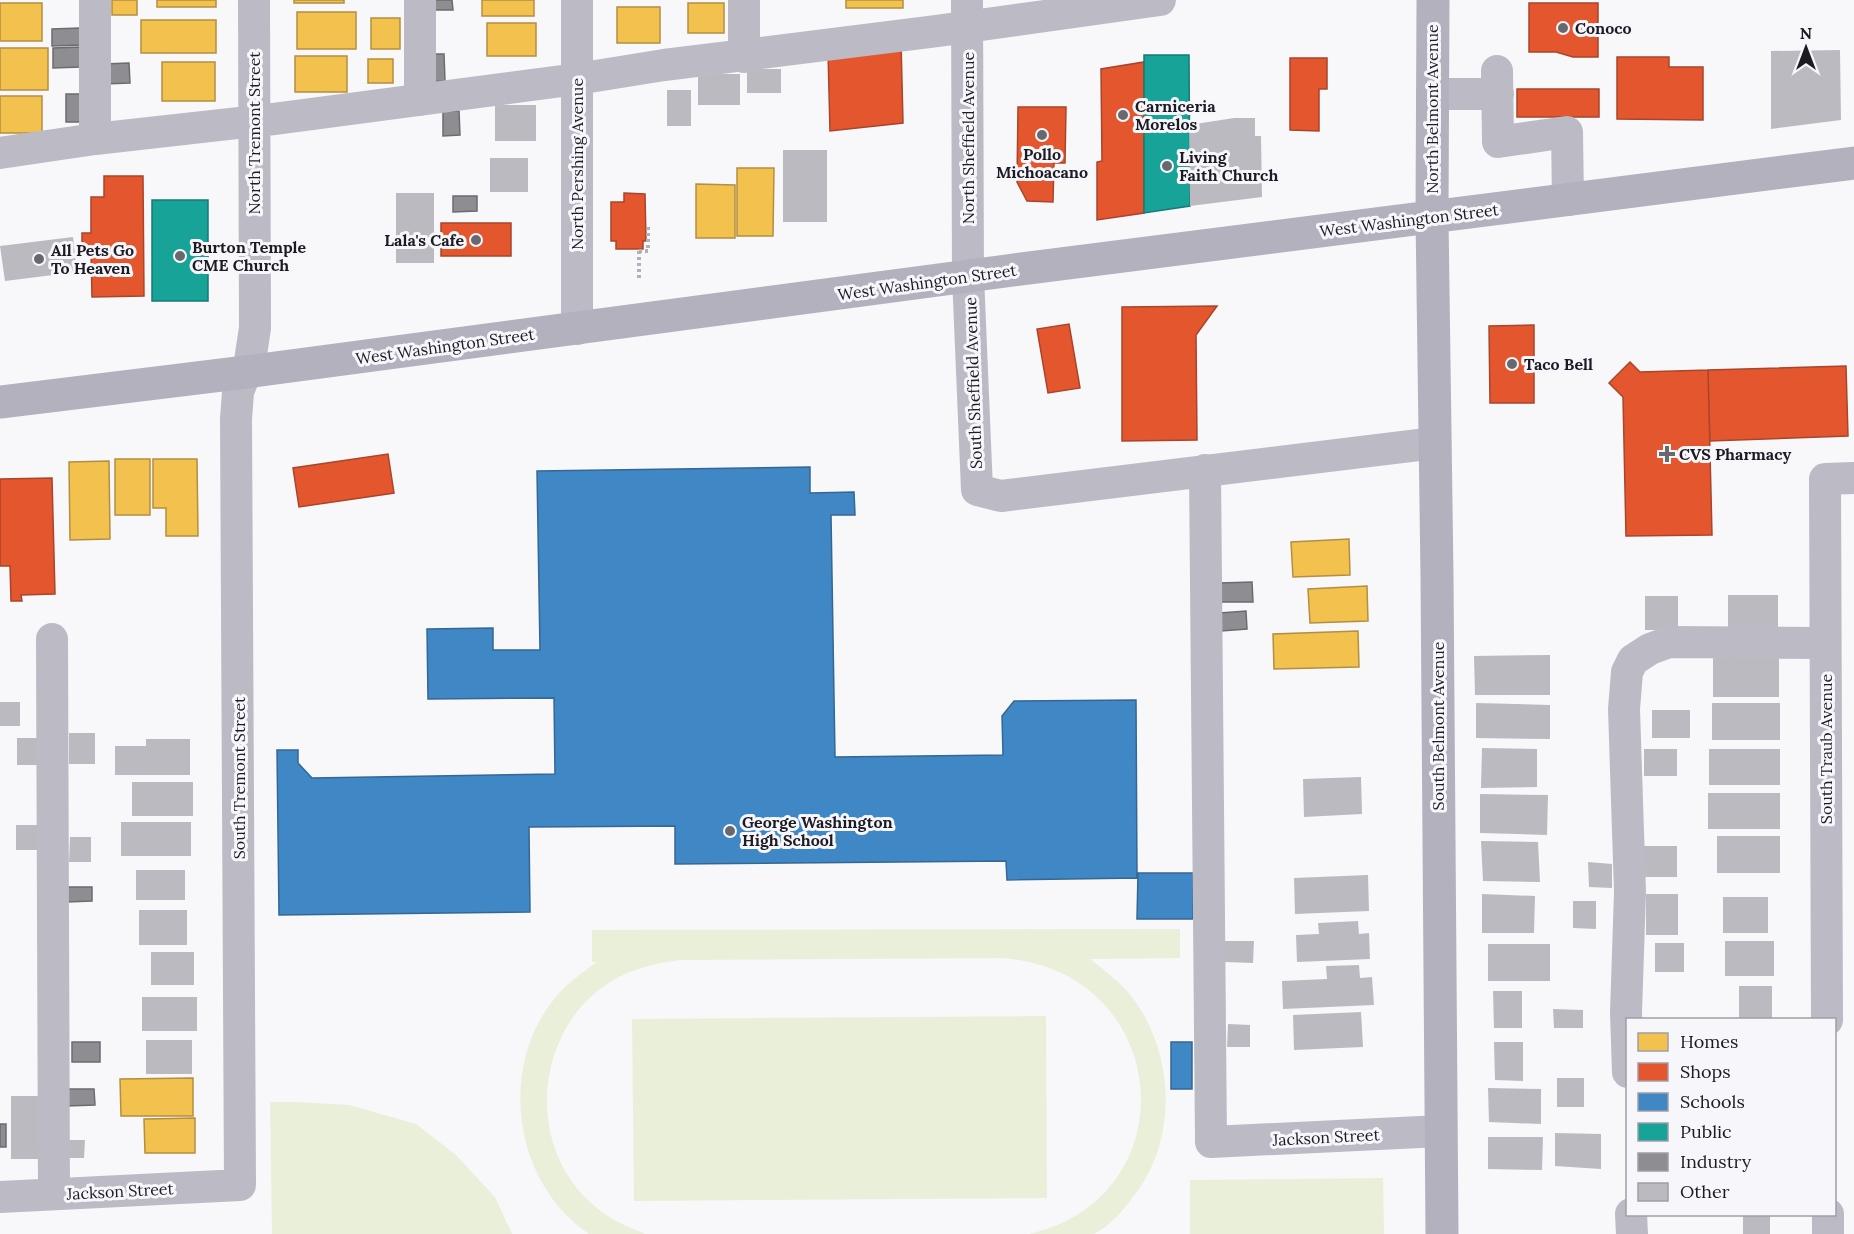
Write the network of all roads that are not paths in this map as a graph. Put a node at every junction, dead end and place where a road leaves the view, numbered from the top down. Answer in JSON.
{"nodes":[{"id":1,"x":95,"y":0,"type":"edge"},
{"id":2,"x":254,"y":0,"type":"edge"},
{"id":3,"x":420,"y":0,"type":"edge"},
{"id":4,"x":577,"y":0,"type":"edge"},
{"id":5,"x":744,"y":0,"type":"edge"},
{"id":6,"x":1160,"y":0,"type":"edge"},
{"id":7,"x":1433,"y":0,"type":"edge"},
{"id":8,"x":967,"y":14,"type":"edge"},
{"id":9,"x":744,"y":57,"type":"junction"},
{"id":10,"x":577,"y":79,"type":"junction"},
{"id":11,"x":1432,"y":94,"type":"junction"},
{"id":12,"x":420,"y":100,"type":"junction"},
{"id":13,"x":254,"y":122,"type":"junction"},
{"id":14,"x":95,"y":140,"type":"junction"},
{"id":15,"x":0,"y":153,"type":"edge"},
{"id":16,"x":1854,"y":163,"type":"edge"},
{"id":17,"x":1568,"y":200,"type":"junction"},
{"id":18,"x":1432,"y":218,"type":"junction"},
{"id":19,"x":968,"y":276,"type":"junction"},
{"id":20,"x":577,"y":329,"type":"junction"},
{"id":21,"x":246,"y":372,"type":"junction"},
{"id":22,"x":0,"y":402,"type":"edge"},
{"id":23,"x":1435,"y":443,"type":"junction"},
{"id":24,"x":1206,"y":470,"type":"junction"},
{"id":25,"x":1840,"y":478,"type":"edge"},
{"id":26,"x":52,"y":639,"type":"dead end"},
{"id":27,"x":1825,"y":643,"type":"junction"},
{"id":28,"x":1626,"y":1018,"type":"edge"},
{"id":29,"x":1827,"y":1018,"type":"edge"},
{"id":30,"x":1442,"y":1131,"type":"junction"},
{"id":31,"x":240,"y":1185,"type":"joint"},
{"id":32,"x":54,"y":1194,"type":"junction"},
{"id":33,"x":0,"y":1197,"type":"edge"},
{"id":34,"x":1631,"y":1216,"type":"edge"},
{"id":35,"x":1828,"y":1216,"type":"edge"},
{"id":36,"x":1442,"y":1234,"type":"edge"},
{"id":37,"x":1632,"y":1234,"type":"edge"},
{"id":38,"x":1828,"y":1234,"type":"edge"}],
"edges":[{"from":1,"to":14,"type":"street"},
{"from":2,"to":13,"type":"street","name":"North Tremont Street"},
{"from":3,"to":12,"type":"street"},
{"from":4,"to":10,"type":"street","name":"North Pershing Avenue"},
{"from":5,"to":9,"type":"street"},
{"from":6,"to":8,"type":"street"},
{"from":7,"to":11,"type":"main road","name":"North Belmont Avenue"},
{"from":8,"to":9,"type":"street"},
{"from":8,"to":19,"type":"street","name":"North Sheffield Avenue"},
{"from":9,"to":10,"type":"street"},
{"from":10,"to":12,"type":"street"},
{"from":10,"to":20,"type":"street","name":"North Pershing Avenue"},
{"from":11,"to":17,"type":"street"},
{"from":11,"to":18,"type":"main road","name":"North Belmont Avenue"},
{"from":12,"to":13,"type":"street"},
{"from":13,"to":14,"type":"street"},
{"from":13,"to":21,"type":"street","name":"North Tremont Street"},
{"from":14,"to":15,"type":"street"},
{"from":16,"to":17,"type":"main road","name":"West Washington Street"},
{"from":17,"to":18,"type":"main road","name":"West Washington Street"},
{"from":18,"to":19,"type":"main road","name":"West Washington Street"},
{"from":18,"to":23,"type":"main road","name":"South Belmont Avenue"},
{"from":19,"to":20,"type":"main road","name":"West Washington Street"},
{"from":19,"to":24,"type":"street","name":"South Sheffield Avenue"},
{"from":20,"to":21,"type":"main road","name":"West Washington Street"},
{"from":21,"to":22,"type":"main road","name":"West Washington Street"},
{"from":21,"to":31,"type":"street","name":"South Tremont Street"},
{"from":23,"to":24,"type":"street"},
{"from":23,"to":30,"type":"main road","name":"South Belmont Avenue"},
{"from":24,"to":30,"type":"street","name":"Jackson Street"},
{"from":25,"to":27,"type":"street","name":"South Traub Avenue"},
{"from":26,"to":32,"type":"street"},
{"from":27,"to":28,"type":"street"},
{"from":27,"to":29,"type":"street","name":"South Traub Avenue"},
{"from":30,"to":36,"type":"main road","name":"South Belmont Avenue"},
{"from":31,"to":32,"type":"street","name":"Jackson Street"},
{"from":32,"to":33,"type":"street","name":"Jackson Street"},
{"from":34,"to":37,"type":"street"},
{"from":35,"to":38,"type":"street"}]}
